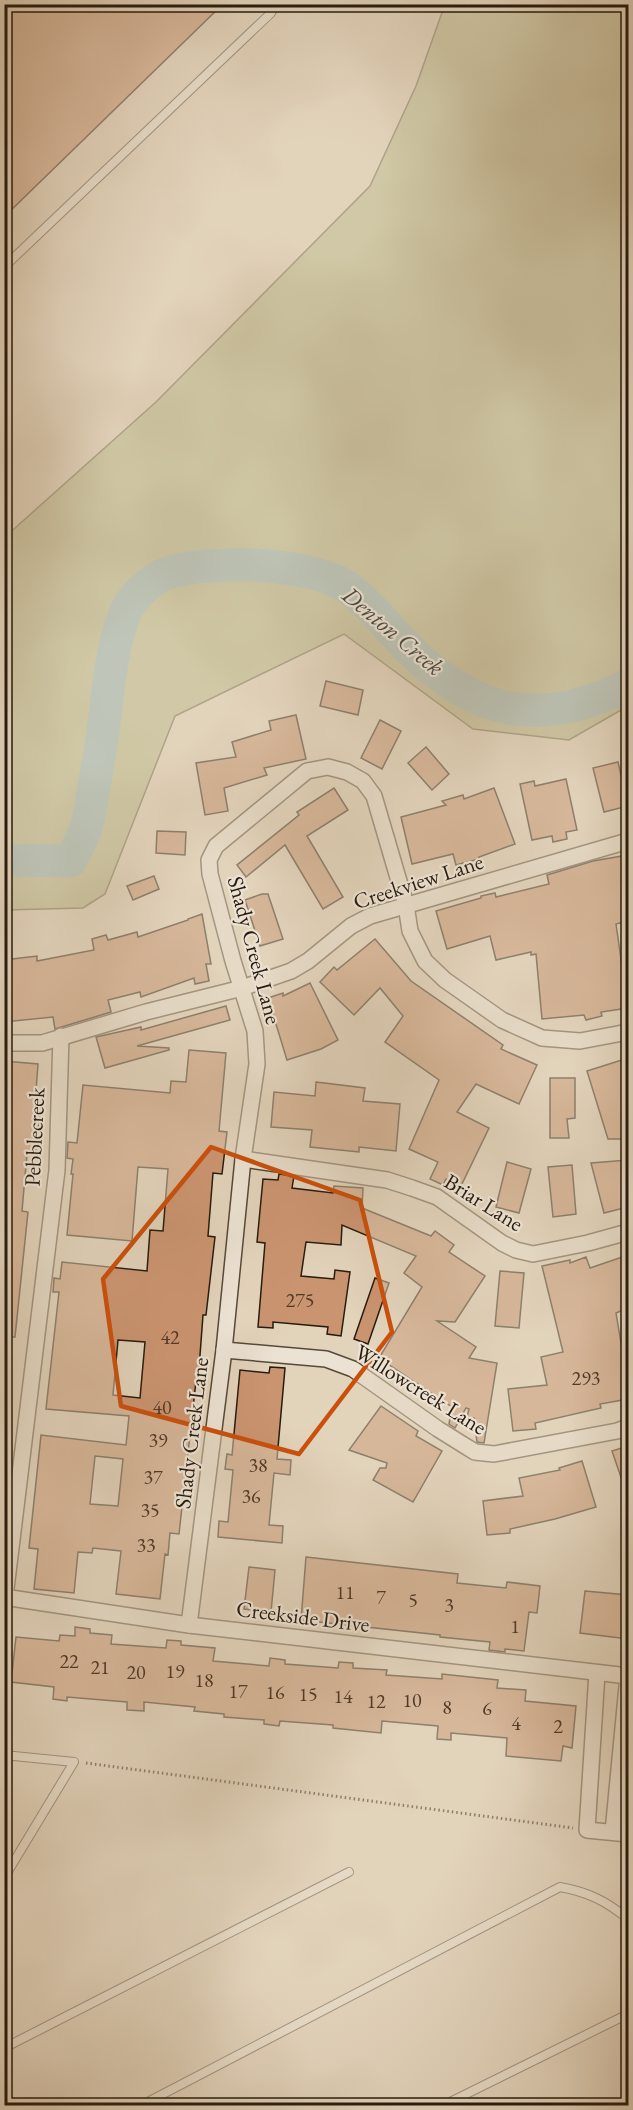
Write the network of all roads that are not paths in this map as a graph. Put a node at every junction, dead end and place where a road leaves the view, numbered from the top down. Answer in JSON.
{"nodes":[{"id":1,"x":275,"y":4,"type":"edge"},
{"id":2,"x":4,"y":267,"type":"edge"},
{"id":3,"x":628,"y":841,"type":"edge"},
{"id":4,"x":406,"y":905,"type":"junction"},
{"id":5,"x":242,"y":988,"type":"junction"},
{"id":6,"x":628,"y":1032,"type":"edge"},
{"id":7,"x":61,"y":1036,"type":"junction"},
{"id":8,"x":4,"y":1043,"type":"edge"},
{"id":9,"x":243,"y":1159,"type":"junction"},
{"id":10,"x":628,"y":1232,"type":"edge"},
{"id":11,"x":224,"y":1350,"type":"junction"},
{"id":12,"x":628,"y":1427,"type":"edge"},
{"id":13,"x":5,"y":1597,"type":"edge"},
{"id":14,"x":189,"y":1625,"type":"junction"},
{"id":15,"x":597,"y":1673,"type":"junction"},
{"id":16,"x":628,"y":1676,"type":"edge"},
{"id":17,"x":4,"y":1755,"type":"edge"},
{"id":18,"x":621,"y":1833,"type":"edge"},
{"id":19,"x":349,"y":1872,"type":"dead end"},
{"id":20,"x":4,"y":1878,"type":"edge"},
{"id":21,"x":628,"y":1919,"type":"edge"},
{"id":22,"x":628,"y":2014,"type":"edge"},
{"id":23,"x":4,"y":2048,"type":"edge"},
{"id":24,"x":140,"y":2106,"type":"edge"},
{"id":25,"x":442,"y":2106,"type":"edge"}],
"edges":[{"from":1,"to":2,"type":"lane"},
{"from":3,"to":4,"type":"street","name":"Creekview Lane"},
{"from":4,"to":5,"type":"street","name":"Creekview Lane"},
{"from":4,"to":5,"type":"street","name":"Shady Creek Lane"},
{"from":4,"to":6,"type":"street","name":"Shady Creek Lane"},
{"from":5,"to":7,"type":"street","name":"Creekview Lane"},
{"from":5,"to":9,"type":"street","name":"Shady Creek Lane"},
{"from":7,"to":8,"type":"street","name":"Creekview Lane"},
{"from":7,"to":13,"type":"street","name":"Pebblecreek"},
{"from":9,"to":10,"type":"street","name":"Briar Lane"},
{"from":9,"to":11,"type":"street","name":"Shady Creek Lane"},
{"from":11,"to":12,"type":"street","name":"Willowcreek Lane"},
{"from":11,"to":14,"type":"street","name":"Shady Creek Lane"},
{"from":13,"to":14,"type":"street","name":"Creekside Drive"},
{"from":14,"to":15,"type":"street","name":"Creekside Drive"},
{"from":15,"to":16,"type":"street","name":"Creekside Drive"},
{"from":15,"to":18,"type":"street"},
{"from":16,"to":18,"type":"street","name":"Creekside Drive"},
{"from":17,"to":20,"type":"lane"},
{"from":19,"to":23,"type":"lane"},
{"from":21,"to":24,"type":"lane"},
{"from":22,"to":25,"type":"lane"}]}
